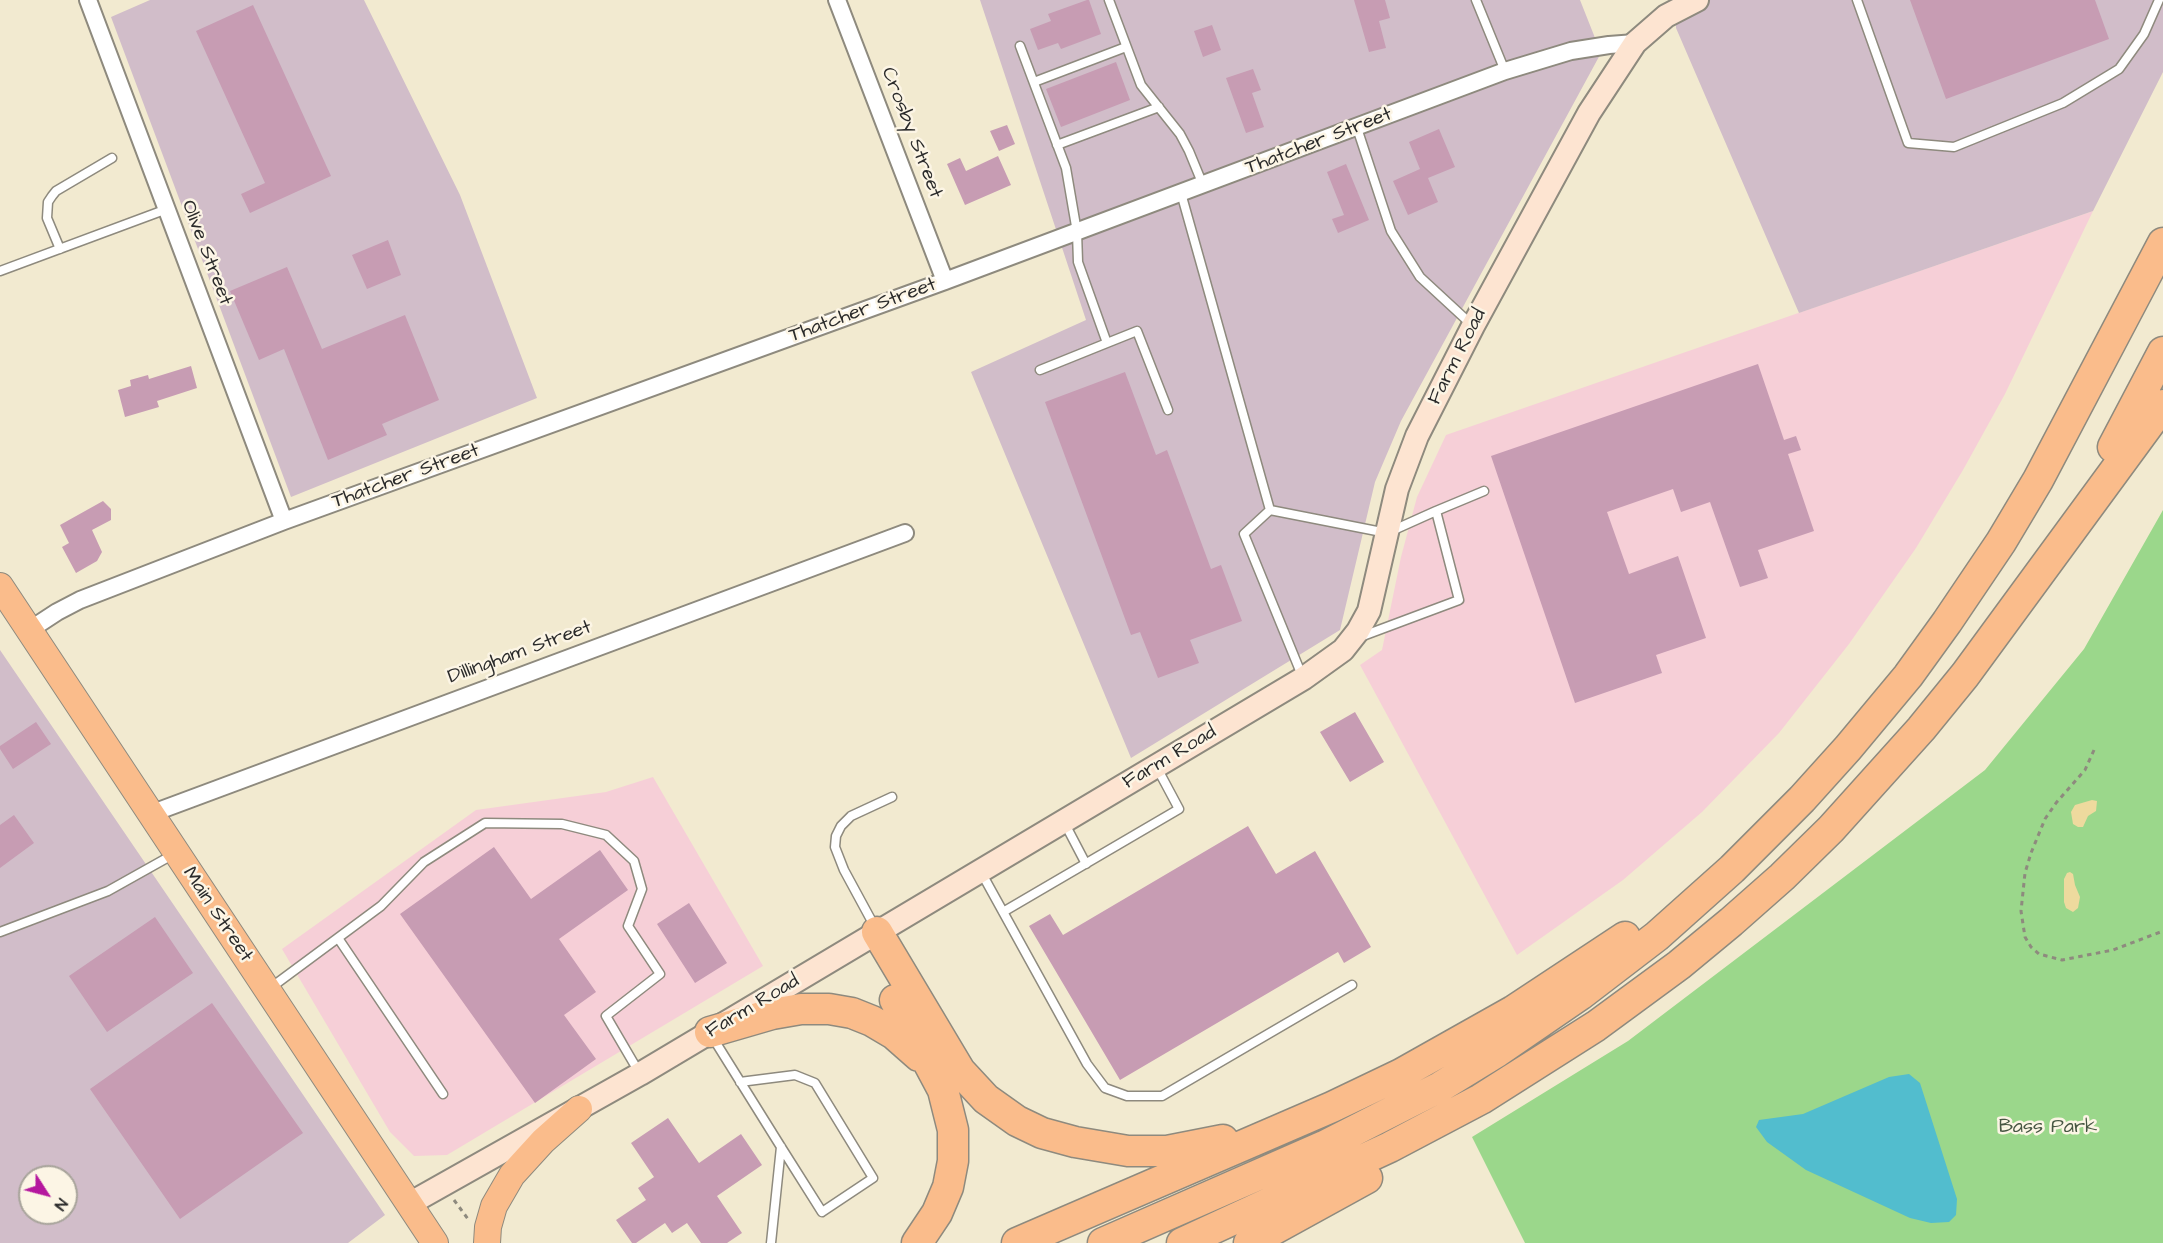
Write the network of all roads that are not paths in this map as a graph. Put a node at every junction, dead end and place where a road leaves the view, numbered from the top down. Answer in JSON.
{"nodes":[{"id":1,"x":88,"y":0,"type":"edge"},
{"id":2,"x":837,"y":0,"type":"edge"},
{"id":3,"x":1109,"y":0,"type":"edge"},
{"id":4,"x":1476,"y":0,"type":"edge"},
{"id":5,"x":1697,"y":0,"type":"edge"},
{"id":6,"x":1857,"y":0,"type":"edge"},
{"id":7,"x":2160,"y":0,"type":"edge"},
{"id":8,"x":1635,"y":44,"type":"junction"},
{"id":9,"x":1020,"y":46,"type":"dead end"},
{"id":10,"x":1126,"y":47,"type":"junction"},
{"id":11,"x":1505,"y":71,"type":"junction"},
{"id":12,"x":1034,"y":82,"type":"junction"},
{"id":13,"x":1159,"y":107,"type":"junction"},
{"id":14,"x":1357,"y":128,"type":"junction"},
{"id":15,"x":1057,"y":145,"type":"junction"},
{"id":16,"x":112,"y":158,"type":"dead end"},
{"id":17,"x":1203,"y":185,"type":"junction"},
{"id":18,"x":1181,"y":193,"type":"junction"},
{"id":19,"x":167,"y":209,"type":"junction"},
{"id":20,"x":1077,"y":232,"type":"junction"},
{"id":21,"x":2163,"y":243,"type":"edge"},
{"id":22,"x":60,"y":249,"type":"junction"},
{"id":23,"x":0,"y":271,"type":"edge"},
{"id":24,"x":945,"y":281,"type":"junction"},
{"id":25,"x":1473,"y":326,"type":"junction"},
{"id":26,"x":1107,"y":343,"type":"junction"},
{"id":27,"x":2163,"y":352,"type":"edge"},
{"id":28,"x":1040,"y":370,"type":"dead end"},
{"id":29,"x":2163,"y":405,"type":"edge"},
{"id":30,"x":1168,"y":410,"type":"dead end"},
{"id":31,"x":1484,"y":491,"type":"dead end"},
{"id":32,"x":1270,"y":510,"type":"junction"},
{"id":33,"x":1436,"y":511,"type":"junction"},
{"id":34,"x":284,"y":521,"type":"junction"},
{"id":35,"x":905,"y":532,"type":"dead end"},
{"id":36,"x":1387,"y":533,"type":"junction"},
{"id":37,"x":0,"y":586,"type":"edge"},
{"id":38,"x":2024,"y":593,"type":"junction"},
{"id":39,"x":28,"y":631,"type":"junction"},
{"id":40,"x":1351,"y":640,"type":"junction"},
{"id":41,"x":1304,"y":678,"type":"junction"},
{"id":42,"x":1156,"y":766,"type":"junction"},
{"id":43,"x":892,"y":797,"type":"dead end"},
{"id":44,"x":1802,"y":799,"type":"junction"},
{"id":45,"x":150,"y":814,"type":"junction"},
{"id":46,"x":1064,"y":821,"type":"junction"},
{"id":47,"x":176,"y":853,"type":"junction"},
{"id":48,"x":1086,"y":864,"type":"junction"},
{"id":49,"x":980,"y":871,"type":"junction"},
{"id":50,"x":1003,"y":912,"type":"junction"},
{"id":51,"x":0,"y":932,"type":"edge"},
{"id":52,"x":877,"y":932,"type":"junction"},
{"id":53,"x":338,"y":938,"type":"junction"},
{"id":54,"x":1352,"y":985,"type":"dead end"},
{"id":55,"x":267,"y":991,"type":"junction"},
{"id":56,"x":1596,"y":1026,"type":"junction"},
{"id":57,"x":710,"y":1032,"type":"junction"},
{"id":58,"x":640,"y":1074,"type":"junction"},
{"id":59,"x":938,"y":1079,"type":"junction"},
{"id":60,"x":740,"y":1082,"type":"junction"},
{"id":61,"x":443,"y":1094,"type":"dead end"},
{"id":62,"x":1332,"y":1107,"type":"junction"},
{"id":63,"x":579,"y":1109,"type":"junction"},
{"id":64,"x":781,"y":1147,"type":"junction"},
{"id":65,"x":409,"y":1204,"type":"junction"},
{"id":66,"x":435,"y":1243,"type":"edge"},
{"id":67,"x":487,"y":1243,"type":"edge"},
{"id":68,"x":771,"y":1243,"type":"edge"},
{"id":69,"x":917,"y":1243,"type":"edge"},
{"id":70,"x":1017,"y":1243,"type":"edge"},
{"id":71,"x":1103,"y":1243,"type":"edge"},
{"id":72,"x":1182,"y":1243,"type":"edge"},
{"id":73,"x":1249,"y":1243,"type":"edge"}],
"edges":[{"from":1,"to":19,"type":"street","name":"Olive Street"},
{"from":2,"to":24,"type":"street","name":"Crosby Street"},
{"from":3,"to":10,"type":"lane"},
{"from":4,"to":11,"type":"lane"},
{"from":5,"to":8,"type":"street"},
{"from":6,"to":7,"type":"lane"},
{"from":8,"to":11,"type":"street","name":"Thatcher Street"},
{"from":8,"to":25,"type":"street","name":"Farm Road"},
{"from":9,"to":12,"type":"lane"},
{"from":10,"to":12,"type":"lane"},
{"from":10,"to":13,"type":"lane"},
{"from":11,"to":14,"type":"street","name":"Thatcher Street"},
{"from":12,"to":15,"type":"lane"},
{"from":13,"to":15,"type":"lane"},
{"from":13,"to":17,"type":"lane"},
{"from":14,"to":17,"type":"street","name":"Thatcher Street"},
{"from":14,"to":25,"type":"lane"},
{"from":15,"to":20,"type":"lane"},
{"from":16,"to":22,"type":"lane"},
{"from":17,"to":18,"type":"street","name":"Thatcher Street"},
{"from":18,"to":20,"type":"street","name":"Thatcher Street"},
{"from":18,"to":32,"type":"lane"},
{"from":19,"to":22,"type":"lane"},
{"from":19,"to":34,"type":"street","name":"Olive Street"},
{"from":20,"to":24,"type":"street","name":"Thatcher Street"},
{"from":20,"to":26,"type":"lane"},
{"from":21,"to":44,"type":"highway"},
{"from":22,"to":23,"type":"lane"},
{"from":24,"to":34,"type":"street","name":"Thatcher Street"},
{"from":25,"to":36,"type":"street","name":"Farm Road"},
{"from":26,"to":28,"type":"lane"},
{"from":26,"to":30,"type":"lane"},
{"from":27,"to":38,"type":"highway"},
{"from":29,"to":38,"type":"highway"},
{"from":31,"to":33,"type":"lane"},
{"from":32,"to":36,"type":"lane"},
{"from":32,"to":41,"type":"lane"},
{"from":33,"to":36,"type":"lane"},
{"from":33,"to":40,"type":"lane"},
{"from":34,"to":39,"type":"street","name":"Thatcher Street"},
{"from":35,"to":45,"type":"street","name":"Dillingham Street"},
{"from":36,"to":40,"type":"street","name":"Farm Road"},
{"from":37,"to":39,"type":"main road","name":"Main Street"},
{"from":38,"to":56,"type":"highway"},
{"from":39,"to":45,"type":"main road","name":"Main Street"},
{"from":40,"to":41,"type":"street","name":"Farm Road"},
{"from":41,"to":42,"type":"street","name":"Farm Road"},
{"from":42,"to":46,"type":"street","name":"Farm Road"},
{"from":42,"to":48,"type":"lane"},
{"from":43,"to":52,"type":"lane"},
{"from":44,"to":62,"type":"highway"},
{"from":44,"to":71,"type":"highway"},
{"from":45,"to":47,"type":"main road","name":"Main Street"},
{"from":46,"to":48,"type":"lane"},
{"from":46,"to":49,"type":"street","name":"Farm Road"},
{"from":47,"to":51,"type":"lane"},
{"from":47,"to":55,"type":"main road","name":"Main Street"},
{"from":48,"to":50,"type":"lane"},
{"from":49,"to":50,"type":"lane"},
{"from":49,"to":52,"type":"street","name":"Farm Road"},
{"from":50,"to":54,"type":"lane"},
{"from":52,"to":57,"type":"street","name":"Farm Road"},
{"from":52,"to":59,"type":"highway"},
{"from":52,"to":62,"type":"highway"},
{"from":53,"to":55,"type":"lane"},
{"from":53,"to":58,"type":"lane"},
{"from":53,"to":61,"type":"lane"},
{"from":55,"to":65,"type":"main road","name":"Main Street"},
{"from":56,"to":72,"type":"highway"},
{"from":56,"to":73,"type":"highway"},
{"from":57,"to":58,"type":"street","name":"Farm Road"},
{"from":57,"to":59,"type":"highway"},
{"from":57,"to":60,"type":"lane"},
{"from":58,"to":63,"type":"street","name":"Farm Road"},
{"from":59,"to":69,"type":"highway"},
{"from":60,"to":64,"type":"lane"},
{"from":60,"to":64,"type":"lane"},
{"from":62,"to":70,"type":"highway"},
{"from":63,"to":65,"type":"street","name":"Farm Road"},
{"from":63,"to":67,"type":"main road"},
{"from":64,"to":68,"type":"lane"},
{"from":65,"to":66,"type":"main road","name":"Main Street"}]}
